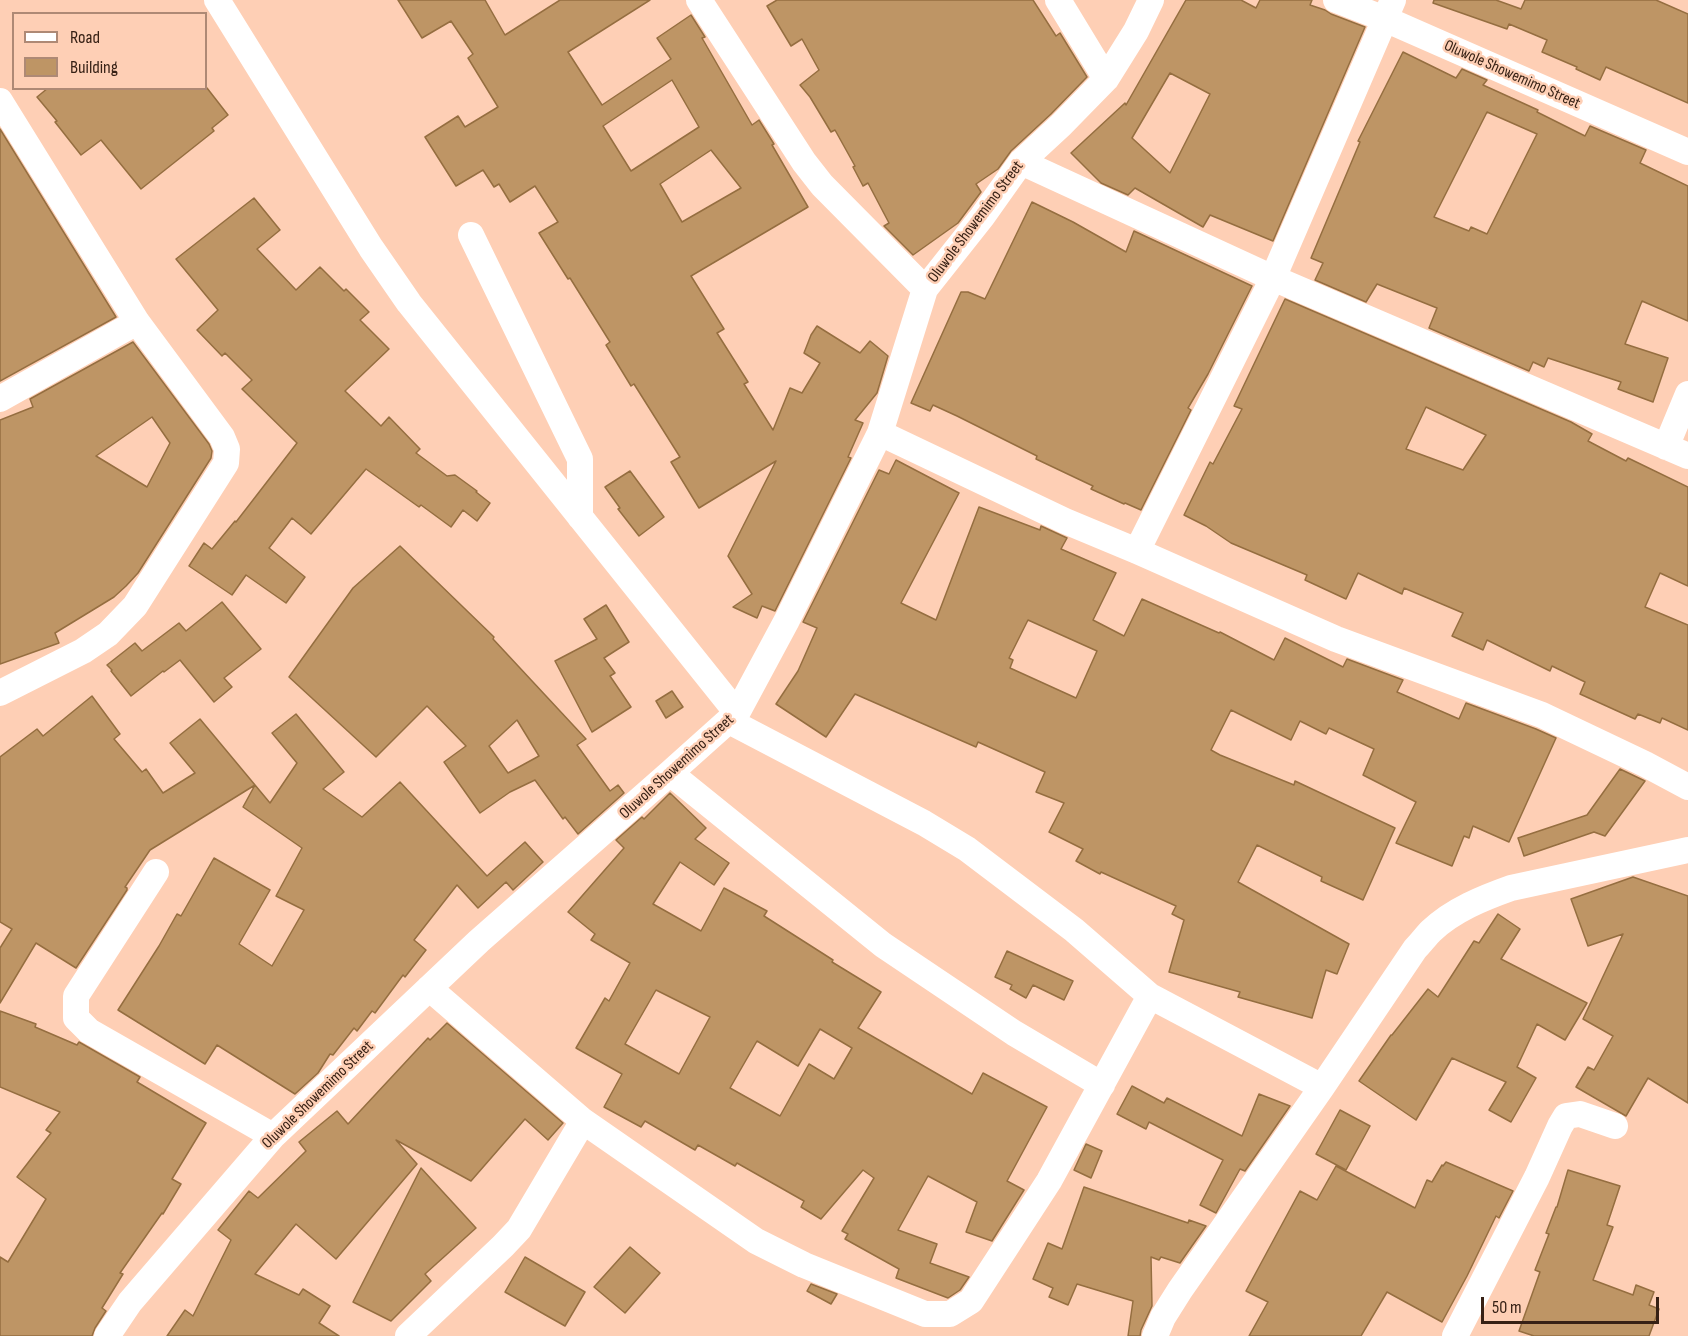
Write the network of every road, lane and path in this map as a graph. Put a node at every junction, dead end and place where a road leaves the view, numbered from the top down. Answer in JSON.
{"nodes":[{"id":1,"x":216,"y":0,"type":"edge"},
{"id":2,"x":699,"y":0,"type":"edge"},
{"id":3,"x":1058,"y":0,"type":"edge"},
{"id":4,"x":1151,"y":0,"type":"edge"},
{"id":5,"x":1336,"y":0,"type":"edge"},
{"id":6,"x":1389,"y":9,"type":"edge"},
{"id":7,"x":1106,"y":79,"type":"junction"},
{"id":8,"x":0,"y":101,"type":"edge"},
{"id":9,"x":7,"y":129,"type":"edge"},
{"id":10,"x":1688,"y":152,"type":"edge"},
{"id":11,"x":1021,"y":162,"type":"junction"},
{"id":12,"x":471,"y":235,"type":"dead end"},
{"id":13,"x":1273,"y":278,"type":"junction"},
{"id":14,"x":925,"y":289,"type":"junction"},
{"id":15,"x":137,"y":322,"type":"junction"},
{"id":16,"x":1688,"y":394,"type":"edge"},
{"id":17,"x":0,"y":399,"type":"edge"},
{"id":18,"x":880,"y":433,"type":"junction"},
{"id":19,"x":1677,"y":452,"type":"edge"},
{"id":20,"x":580,"y":517,"type":"junction"},
{"id":21,"x":1137,"y":550,"type":"junction"},
{"id":22,"x":0,"y":693,"type":"edge"},
{"id":23,"x":733,"y":717,"type":"junction"},
{"id":24,"x":670,"y":773,"type":"junction"},
{"id":25,"x":1688,"y":787,"type":"edge"},
{"id":26,"x":1688,"y":850,"type":"edge"},
{"id":27,"x":156,"y":872,"type":"dead end"},
{"id":28,"x":429,"y":988,"type":"junction"},
{"id":29,"x":1150,"y":996,"type":"junction"},
{"id":30,"x":1102,"y":1085,"type":"junction"},
{"id":31,"x":1323,"y":1087,"type":"junction"},
{"id":32,"x":583,"y":1121,"type":"junction"},
{"id":33,"x":1616,"y":1126,"type":"dead end"},
{"id":34,"x":273,"y":1136,"type":"junction"},
{"id":35,"x":107,"y":1336,"type":"edge"},
{"id":36,"x":408,"y":1336,"type":"edge"},
{"id":37,"x":1155,"y":1336,"type":"edge"},
{"id":38,"x":1455,"y":1336,"type":"edge"}],
"edges":[{"from":1,"to":20,"type":"street"},
{"from":2,"to":14,"type":"street"},
{"from":3,"to":7,"type":"street"},
{"from":4,"to":7,"type":"street","name":"Oluwole Showemimo Street"},
{"from":5,"to":6,"type":"street","name":"Oluwole Showemimo Street"},
{"from":6,"to":10,"type":"street","name":"Oluwole Showemimo Street"},
{"from":6,"to":13,"type":"street"},
{"from":7,"to":11,"type":"street","name":"Oluwole Showemimo Street"},
{"from":8,"to":9,"type":"street"},
{"from":9,"to":15,"type":"street"},
{"from":11,"to":13,"type":"street"},
{"from":11,"to":14,"type":"street","name":"Oluwole Showemimo Street"},
{"from":12,"to":20,"type":"street"},
{"from":13,"to":19,"type":"street"},
{"from":13,"to":21,"type":"street"},
{"from":14,"to":18,"type":"street","name":"Oluwole Showemimo Street"},
{"from":15,"to":17,"type":"street"},
{"from":15,"to":22,"type":"street"},
{"from":16,"to":19,"type":"street"},
{"from":18,"to":21,"type":"street"},
{"from":18,"to":23,"type":"street","name":"Oluwole Showemimo Street"},
{"from":20,"to":23,"type":"street"},
{"from":21,"to":25,"type":"street"},
{"from":23,"to":24,"type":"street","name":"Oluwole Showemimo Street"},
{"from":23,"to":29,"type":"street"},
{"from":24,"to":28,"type":"street","name":"Oluwole Showemimo Street"},
{"from":24,"to":30,"type":"street"},
{"from":26,"to":31,"type":"street"},
{"from":27,"to":34,"type":"street"},
{"from":28,"to":32,"type":"street"},
{"from":28,"to":34,"type":"street","name":"Oluwole Showemimo Street"},
{"from":29,"to":30,"type":"street"},
{"from":29,"to":31,"type":"street"},
{"from":30,"to":32,"type":"street"},
{"from":31,"to":37,"type":"street"},
{"from":32,"to":36,"type":"street"},
{"from":33,"to":38,"type":"street"},
{"from":34,"to":35,"type":"street","name":"Oluwole Showemimo Street"}]}
